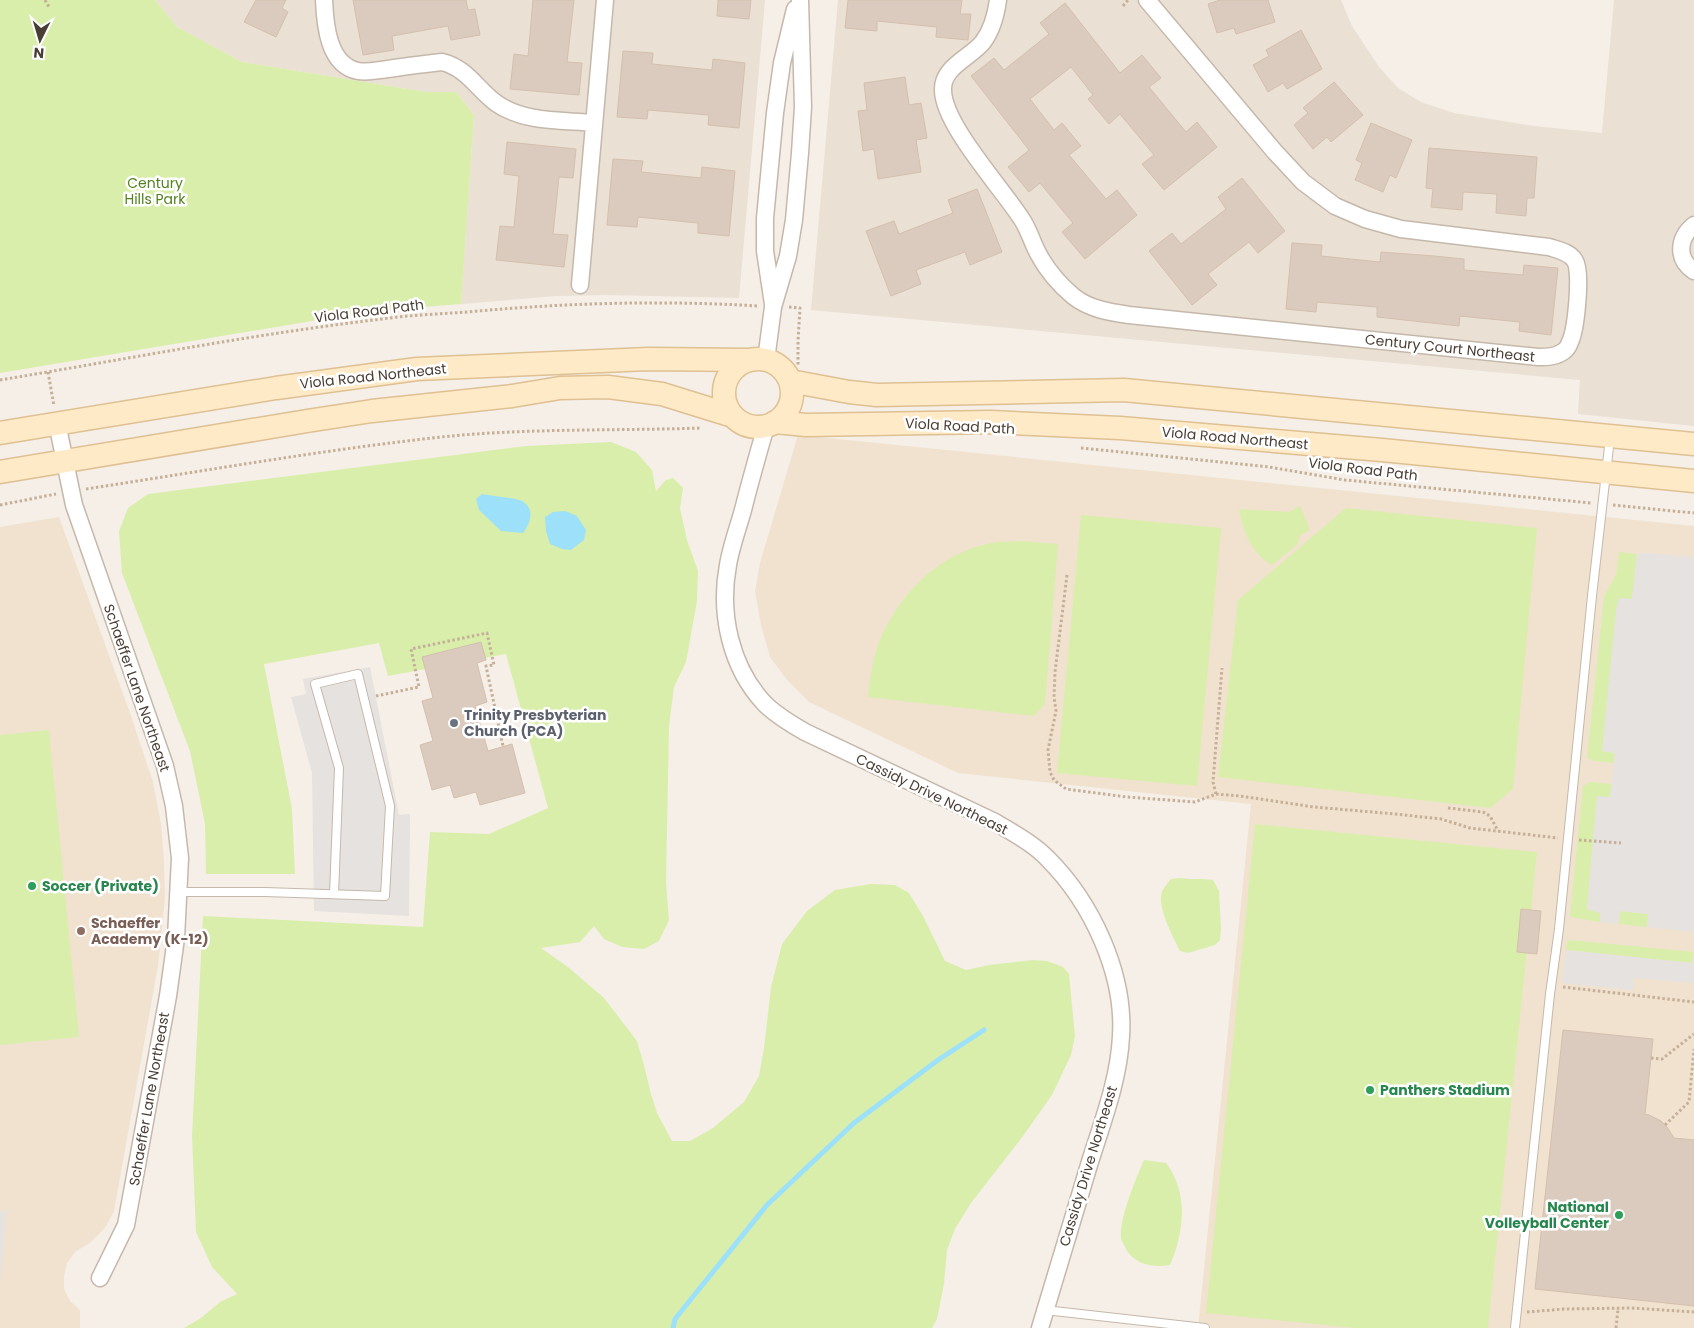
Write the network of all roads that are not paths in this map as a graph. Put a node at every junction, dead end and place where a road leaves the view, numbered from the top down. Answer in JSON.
{"nodes":[{"id":1,"x":324,"y":0,"type":"edge"},
{"id":2,"x":605,"y":0,"type":"edge"},
{"id":3,"x":799,"y":0,"type":"edge"},
{"id":4,"x":998,"y":0,"type":"edge"},
{"id":5,"x":1147,"y":0,"type":"edge"},
{"id":6,"x":594,"y":123,"type":"junction"},
{"id":7,"x":1694,"y":225,"type":"edge"},
{"id":8,"x":1694,"y":271,"type":"edge"},
{"id":9,"x":580,"y":285,"type":"dead end"},
{"id":10,"x":773,"y":307,"type":"junction"},
{"id":11,"x":758,"y":360,"type":"junction"},
{"id":12,"x":790,"y":380,"type":"junction"},
{"id":13,"x":733,"y":416,"type":"junction"},
{"id":14,"x":57,"y":423,"type":"junction"},
{"id":15,"x":770,"y":424,"type":"junction"},
{"id":16,"x":0,"y":433,"type":"edge"},
{"id":17,"x":1611,"y":435,"type":"junction"},
{"id":18,"x":1694,"y":444,"type":"edge"},
{"id":19,"x":64,"y":462,"type":"junction"},
{"id":20,"x":0,"y":472,"type":"edge"},
{"id":21,"x":1607,"y":472,"type":"junction"},
{"id":22,"x":1694,"y":481,"type":"edge"},
{"id":23,"x":180,"y":892,"type":"junction"},
{"id":24,"x":334,"y":894,"type":"junction"},
{"id":25,"x":100,"y":1278,"type":"dead end"},
{"id":26,"x":1045,"y":1310,"type":"junction"},
{"id":27,"x":1040,"y":1328,"type":"edge"},
{"id":28,"x":1204,"y":1328,"type":"edge"},
{"id":29,"x":1515,"y":1328,"type":"edge"}],
"edges":[{"from":1,"to":6,"type":"street"},
{"from":2,"to":6,"type":"street"},
{"from":3,"to":10,"type":"street"},
{"from":3,"to":10,"type":"street"},
{"from":4,"to":5,"type":"street","name":"Century Court Northeast"},
{"from":6,"to":9,"type":"street"},
{"from":7,"to":8,"type":"street"},
{"from":10,"to":11,"type":"street"},
{"from":11,"to":12,"type":"main road"},
{"from":11,"to":13,"type":"main road"},
{"from":11,"to":14,"type":"main road","name":"Viola Road Northeast"},
{"from":12,"to":15,"type":"main road"},
{"from":12,"to":17,"type":"main road"},
{"from":13,"to":15,"type":"main road"},
{"from":13,"to":19,"type":"main road"},
{"from":14,"to":16,"type":"main road","name":"Viola Road Northeast"},
{"from":14,"to":19,"type":"street","name":"Schaeffer Lane Northeast"},
{"from":15,"to":21,"type":"main road","name":"Viola Road Northeast"},
{"from":15,"to":26,"type":"street","name":"Cassidy Drive Northeast"},
{"from":17,"to":18,"type":"main road"},
{"from":17,"to":21,"type":"lane"},
{"from":19,"to":20,"type":"main road"},
{"from":19,"to":23,"type":"street","name":"Schaeffer Lane Northeast"},
{"from":21,"to":22,"type":"main road","name":"Viola Road Northeast"},
{"from":21,"to":29,"type":"lane"},
{"from":23,"to":24,"type":"lane"},
{"from":23,"to":25,"type":"street","name":"Schaeffer Lane Northeast"},
{"from":24,"to":24,"type":"lane"},
{"from":26,"to":27,"type":"street","name":"Cassidy Drive Northeast"},
{"from":26,"to":28,"type":"lane"}]}
